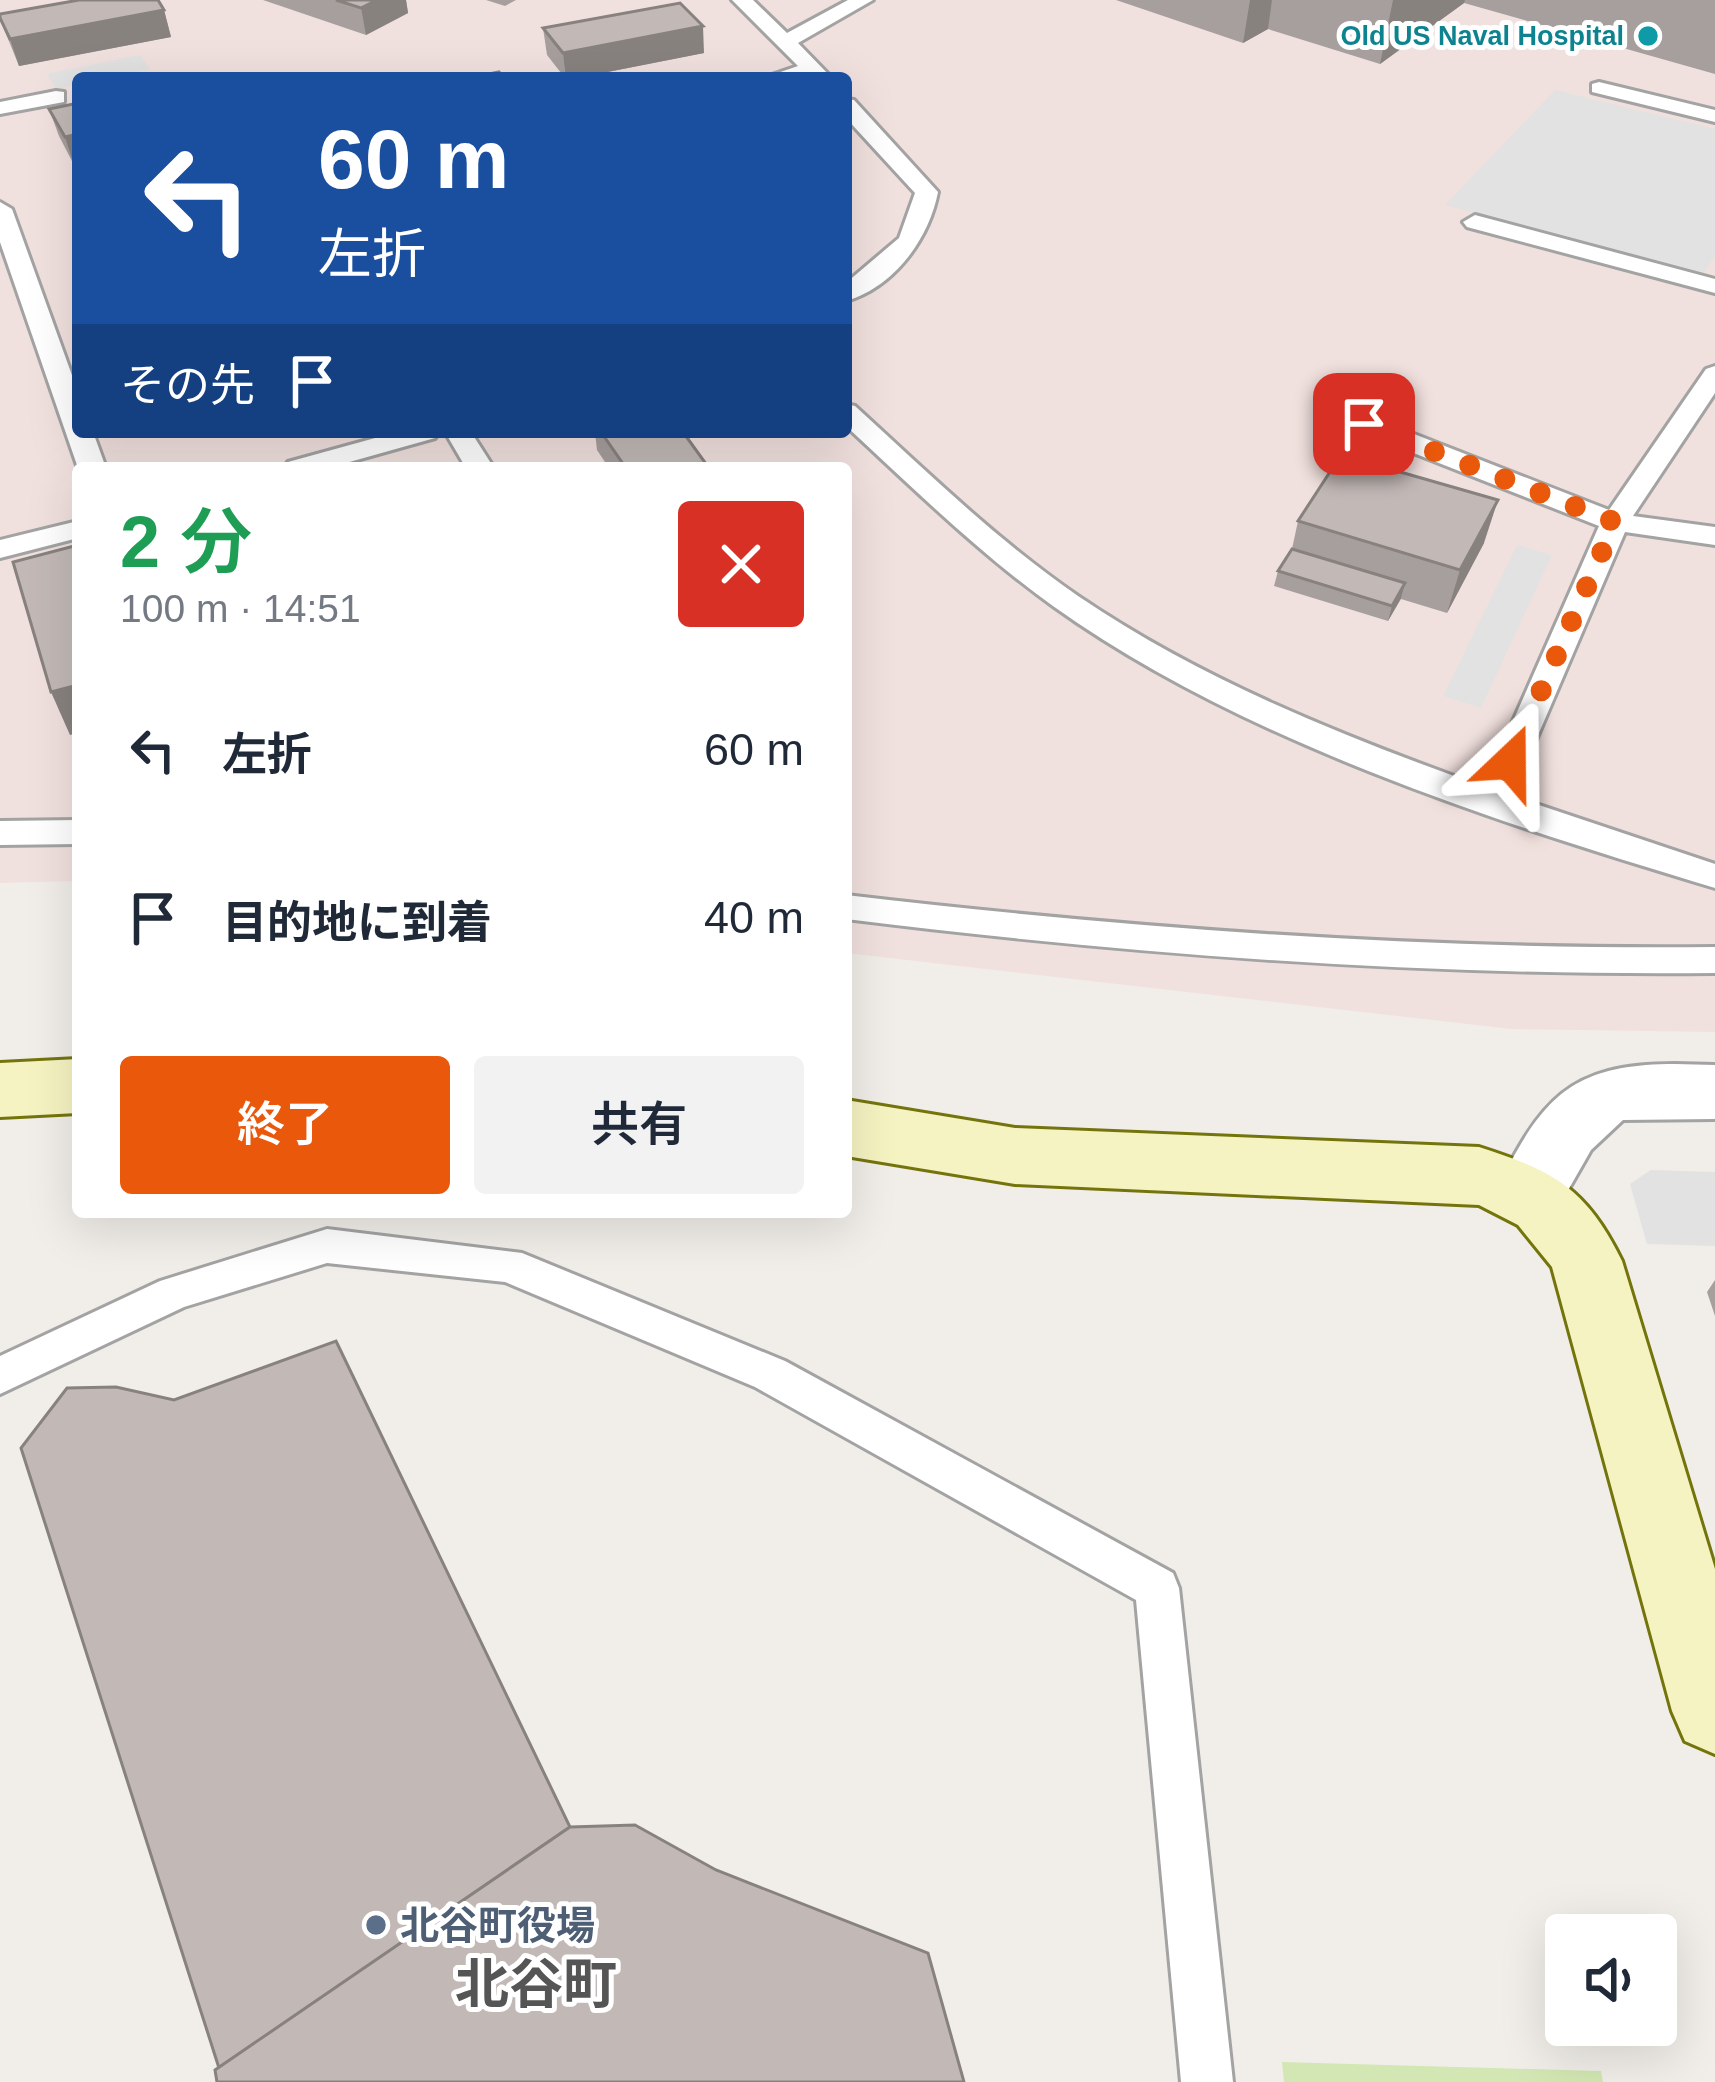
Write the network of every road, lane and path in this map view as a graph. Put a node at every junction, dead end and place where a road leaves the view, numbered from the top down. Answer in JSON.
{"nodes":[{"id":1,"x":742,"y":0,"type":"edge"},
{"id":2,"x":863,"y":0,"type":"edge"},
{"id":3,"x":787,"y":40,"type":"junction"},
{"id":4,"x":815,"y":72,"type":"edge"},
{"id":5,"x":1599,"y":88,"type":"dead end"},
{"id":6,"x":56,"y":97,"type":"dead end"},
{"id":7,"x":0,"y":108,"type":"edge"},
{"id":8,"x":852,"y":111,"type":"edge"},
{"id":9,"x":1715,"y":116,"type":"edge"},
{"id":10,"x":2,"y":217,"type":"edge"},
{"id":11,"x":1475,"y":222,"type":"dead end"},
{"id":12,"x":1715,"y":286,"type":"edge"},
{"id":13,"x":852,"y":289,"type":"edge"},
{"id":14,"x":1715,"y":374,"type":"edge"},
{"id":15,"x":72,"y":411,"type":"edge"},
{"id":16,"x":852,"y":417,"type":"edge"},
{"id":17,"x":1364,"y":424,"type":"dead end"},
{"id":18,"x":405,"y":438,"type":"edge"},
{"id":19,"x":319,"y":462,"type":"edge"},
{"id":20,"x":1615,"y":522,"type":"junction"},
{"id":21,"x":72,"y":531,"type":"edge"},
{"id":22,"x":1715,"y":536,"type":"edge"},
{"id":23,"x":0,"y":549,"type":"edge"},
{"id":24,"x":1492,"y":802,"type":"junction"},
{"id":25,"x":72,"y":832,"type":"edge"},
{"id":26,"x":0,"y":833,"type":"edge"},
{"id":27,"x":1715,"y":876,"type":"edge"},
{"id":28,"x":852,"y":908,"type":"edge"},
{"id":29,"x":1715,"y":960,"type":"edge"},
{"id":30,"x":72,"y":1086,"type":"edge"},
{"id":31,"x":0,"y":1090,"type":"edge"},
{"id":32,"x":1715,"y":1092,"type":"edge"},
{"id":33,"x":852,"y":1129,"type":"edge"},
{"id":34,"x":1530,"y":1192,"type":"junction"},
{"id":35,"x":0,"y":1376,"type":"edge"},
{"id":36,"x":1715,"y":1711,"type":"edge"},
{"id":37,"x":1208,"y":2082,"type":"edge"}],
"edges":[{"from":1,"to":3,"type":"lane"},
{"from":2,"to":3,"type":"lane"},
{"from":3,"to":4,"type":"lane"},
{"from":5,"to":9,"type":"lane"},
{"from":6,"to":7,"type":"lane"},
{"from":8,"to":13,"type":"lane"},
{"from":10,"to":15,"type":"lane"},
{"from":11,"to":12,"type":"lane"},
{"from":14,"to":20,"type":"lane"},
{"from":16,"to":24,"type":"lane"},
{"from":17,"to":20,"type":"lane"},
{"from":18,"to":19,"type":"lane"},
{"from":20,"to":22,"type":"lane"},
{"from":20,"to":24,"type":"lane"},
{"from":21,"to":23,"type":"lane"},
{"from":24,"to":27,"type":"lane"},
{"from":25,"to":26,"type":"lane"},
{"from":28,"to":29,"type":"lane"},
{"from":30,"to":31,"type":"street"},
{"from":32,"to":34,"type":"street"},
{"from":33,"to":34,"type":"street"},
{"from":34,"to":36,"type":"street"},
{"from":35,"to":37,"type":"lane"}]}
